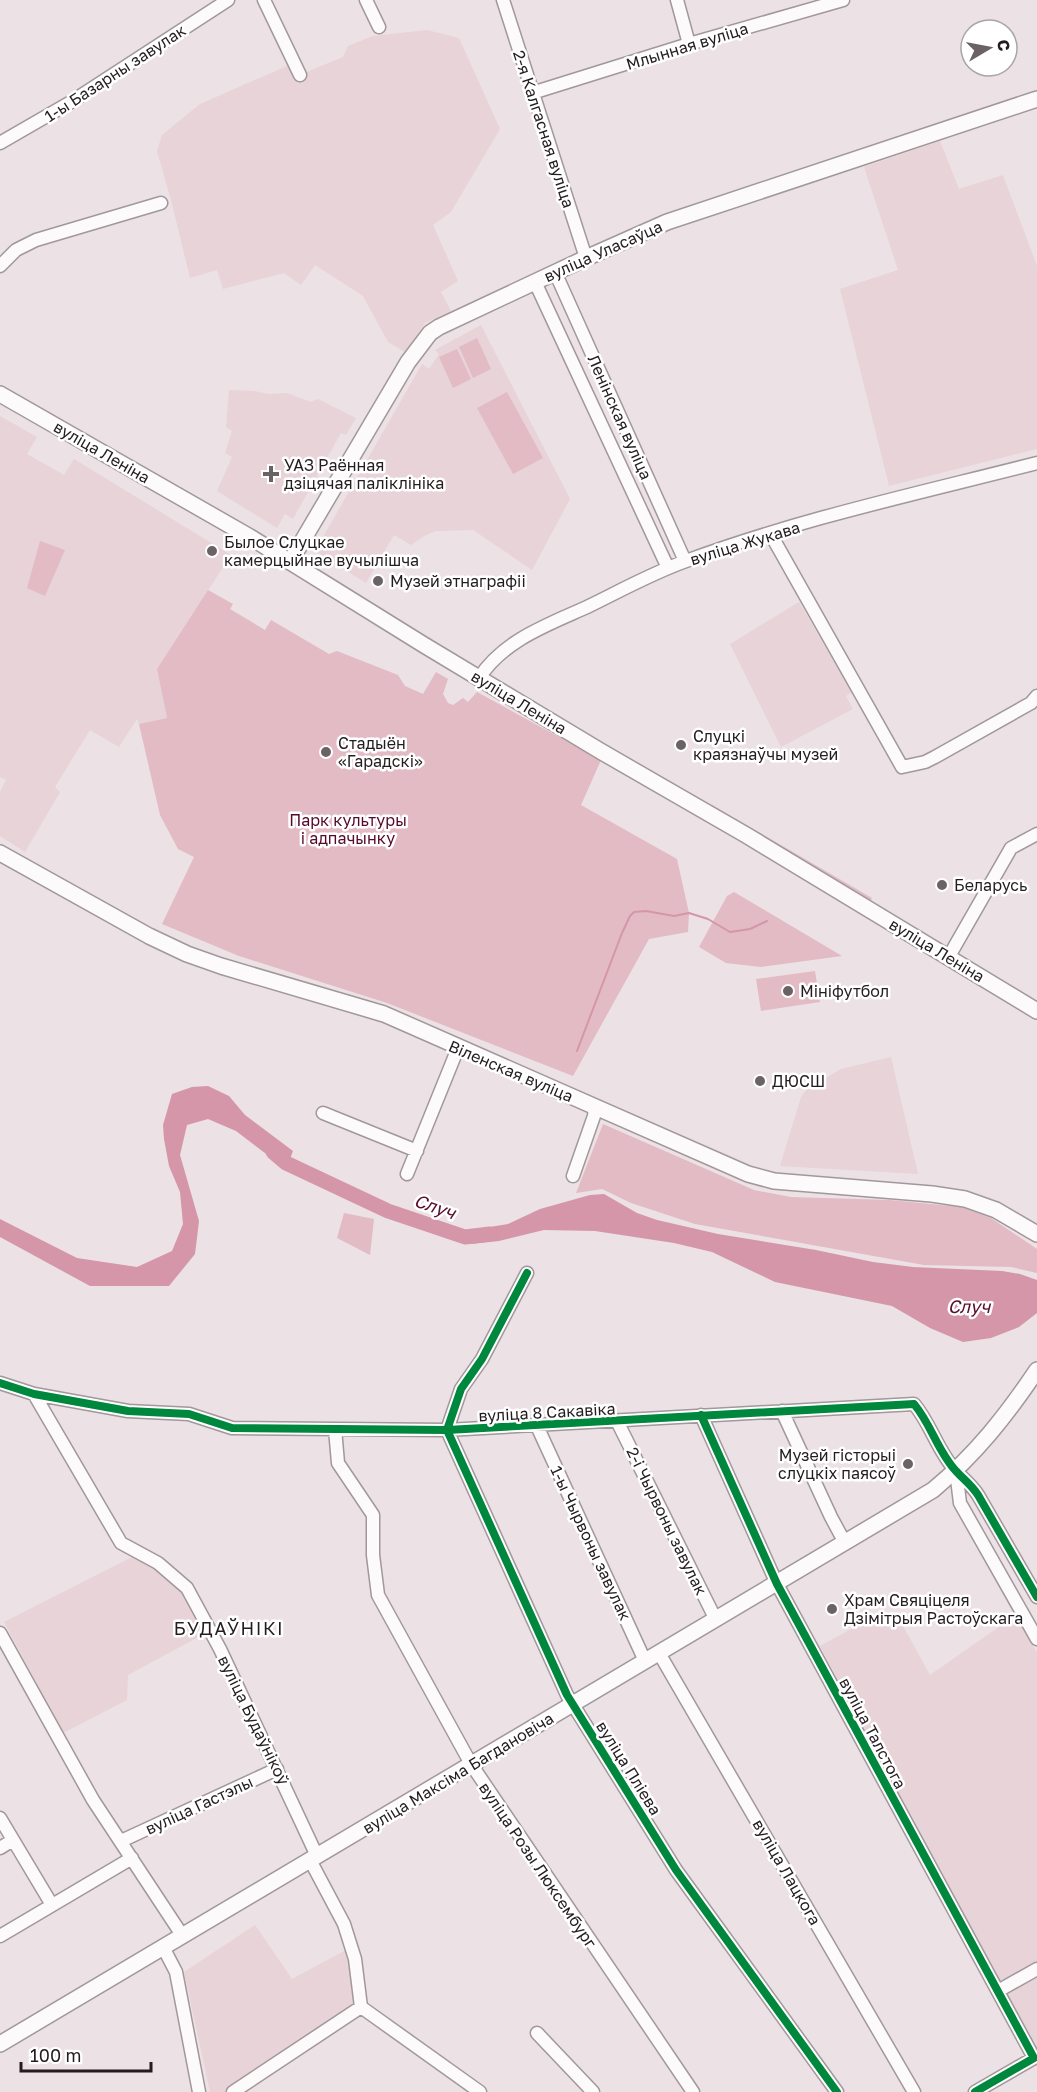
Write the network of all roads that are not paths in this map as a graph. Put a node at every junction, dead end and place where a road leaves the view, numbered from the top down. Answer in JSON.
{"nodes":[{"id":1,"x":228,"y":0,"type":"edge"},
{"id":2,"x":264,"y":0,"type":"edge"},
{"id":3,"x":366,"y":0,"type":"edge"},
{"id":4,"x":503,"y":0,"type":"edge"},
{"id":5,"x":677,"y":0,"type":"edge"},
{"id":6,"x":843,"y":0,"type":"edge"},
{"id":7,"x":379,"y":27,"type":"dead end"},
{"id":8,"x":689,"y":44,"type":"junction"},
{"id":9,"x":300,"y":75,"type":"dead end"},
{"id":10,"x":532,"y":93,"type":"junction"},
{"id":11,"x":1037,"y":99,"type":"edge"},
{"id":12,"x":0,"y":143,"type":"edge"},
{"id":13,"x":161,"y":203,"type":"dead end"},
{"id":14,"x":586,"y":258,"type":"junction"},
{"id":15,"x":0,"y":266,"type":"edge"},
{"id":16,"x":555,"y":272,"type":"junction"},
{"id":17,"x":535,"y":282,"type":"junction"},
{"id":18,"x":0,"y":394,"type":"edge"},
{"id":19,"x":1037,"y":463,"type":"edge"},
{"id":20,"x":770,"y":533,"type":"junction"},
{"id":21,"x":685,"y":561,"type":"junction"},
{"id":22,"x":290,"y":562,"type":"junction"},
{"id":23,"x":668,"y":568,"type":"junction"},
{"id":24,"x":479,"y":678,"type":"junction"},
{"id":25,"x":1037,"y":696,"type":"edge"},
{"id":26,"x":1037,"y":834,"type":"edge"},
{"id":27,"x":0,"y":853,"type":"edge"},
{"id":28,"x":948,"y":958,"type":"junction"},
{"id":29,"x":1037,"y":1011,"type":"edge"},
{"id":30,"x":458,"y":1048,"type":"junction"},
{"id":31,"x":595,"y":1107,"type":"junction"},
{"id":32,"x":323,"y":1113,"type":"dead end"},
{"id":33,"x":417,"y":1151,"type":"junction"},
{"id":34,"x":407,"y":1174,"type":"dead end"},
{"id":35,"x":573,"y":1176,"type":"dead end"},
{"id":36,"x":1037,"y":1234,"type":"edge"},
{"id":37,"x":527,"y":1273,"type":"dead end"},
{"id":38,"x":1037,"y":1370,"type":"edge"},
{"id":39,"x":0,"y":1383,"type":"edge"},
{"id":40,"x":34,"y":1394,"type":"junction"},
{"id":41,"x":782,"y":1411,"type":"junction"},
{"id":42,"x":701,"y":1415,"type":"junction"},
{"id":43,"x":617,"y":1421,"type":"junction"},
{"id":44,"x":537,"y":1426,"type":"junction"},
{"id":45,"x":335,"y":1429,"type":"junction"},
{"id":46,"x":447,"y":1430,"type":"junction"},
{"id":47,"x":956,"y":1471,"type":"junction"},
{"id":48,"x":845,"y":1543,"type":"junction"},
{"id":49,"x":777,"y":1584,"type":"junction"},
{"id":50,"x":1037,"y":1597,"type":"edge"},
{"id":51,"x":716,"y":1620,"type":"junction"},
{"id":52,"x":0,"y":1633,"type":"edge"},
{"id":53,"x":1037,"y":1639,"type":"edge"},
{"id":54,"x":659,"y":1653,"type":"junction"},
{"id":55,"x":645,"y":1661,"type":"junction"},
{"id":56,"x":574,"y":1704,"type":"junction"},
{"id":57,"x":471,"y":1764,"type":"junction"},
{"id":58,"x":277,"y":1769,"type":"junction"},
{"id":59,"x":0,"y":1818,"type":"edge"},
{"id":60,"x":13,"y":1840,"type":"junction"},
{"id":61,"x":121,"y":1841,"type":"junction"},
{"id":62,"x":0,"y":1848,"type":"edge"},
{"id":63,"x":132,"y":1858,"type":"junction"},
{"id":64,"x":314,"y":1858,"type":"junction"},
{"id":65,"x":52,"y":1905,"type":"junction"},
{"id":66,"x":182,"y":1935,"type":"junction"},
{"id":67,"x":0,"y":1936,"type":"edge"},
{"id":68,"x":163,"y":1947,"type":"junction"},
{"id":69,"x":1037,"y":1969,"type":"edge"},
{"id":70,"x":998,"y":1991,"type":"junction"},
{"id":71,"x":361,"y":2007,"type":"junction"},
{"id":72,"x":537,"y":2033,"type":"dead end"},
{"id":73,"x":0,"y":2044,"type":"edge"},
{"id":74,"x":199,"y":2092,"type":"edge"},
{"id":75,"x":233,"y":2092,"type":"edge"},
{"id":76,"x":480,"y":2092,"type":"edge"},
{"id":77,"x":593,"y":2092,"type":"edge"},
{"id":78,"x":693,"y":2092,"type":"edge"},
{"id":79,"x":837,"y":2092,"type":"edge"},
{"id":80,"x":914,"y":2092,"type":"edge"},
{"id":81,"x":975,"y":2092,"type":"edge"}],
"edges":[{"from":1,"to":12,"type":"street","name":"1-ы Базарны завулак"},
{"from":2,"to":9,"type":"street"},
{"from":3,"to":7,"type":"street"},
{"from":4,"to":10,"type":"street","name":"2-я Калгасная вуліца"},
{"from":5,"to":8,"type":"street"},
{"from":6,"to":8,"type":"street","name":"Млынная вуліца"},
{"from":8,"to":10,"type":"street","name":"Млынная вуліца"},
{"from":10,"to":14,"type":"street","name":"2-я Калгасная вуліца"},
{"from":11,"to":14,"type":"main road","name":"вуліца Уласаўца"},
{"from":13,"to":15,"type":"street"},
{"from":14,"to":16,"type":"main road","name":"вуліца Уласаўца"},
{"from":16,"to":17,"type":"main road","name":"вуліца Уласаўца"},
{"from":16,"to":21,"type":"street","name":"Ленінская вуліца"},
{"from":17,"to":22,"type":"main road","name":"вуліца Уласаўца"},
{"from":17,"to":23,"type":"street","name":"Ленінская вуліца"},
{"from":18,"to":22,"type":"main road","name":"вуліца Леніна"},
{"from":19,"to":20,"type":"street","name":"вуліца Жукава"},
{"from":20,"to":21,"type":"street","name":"вуліца Жукава"},
{"from":20,"to":25,"type":"street"},
{"from":21,"to":23,"type":"street","name":"вуліца Жукава"},
{"from":22,"to":24,"type":"main road","name":"вуліца Леніна"},
{"from":23,"to":24,"type":"street","name":"вуліца Жукава"},
{"from":24,"to":28,"type":"main road","name":"вуліца Леніна"},
{"from":26,"to":28,"type":"street"},
{"from":27,"to":30,"type":"main road","name":"Віленская вуліца"},
{"from":28,"to":29,"type":"main road","name":"вуліца Леніна"},
{"from":30,"to":31,"type":"main road","name":"Віленская вуліца"},
{"from":30,"to":33,"type":"street"},
{"from":31,"to":35,"type":"street"},
{"from":31,"to":36,"type":"main road","name":"Віленская вуліца"},
{"from":32,"to":33,"type":"street"},
{"from":33,"to":34,"type":"street"},
{"from":37,"to":46,"type":"street"},
{"from":38,"to":47,"type":"main road","name":"вуліца Максіма Багдановіча"},
{"from":39,"to":40,"type":"street","name":"вуліца 8 Сакавіка"},
{"from":40,"to":45,"type":"street","name":"вуліца 8 Сакавіка"},
{"from":40,"to":58,"type":"street","name":"вуліца Будаўнікоў"},
{"from":41,"to":42,"type":"street","name":"вуліца 8 Сакавіка"},
{"from":41,"to":47,"type":"street","name":"вуліца 8 Сакавіка"},
{"from":41,"to":48,"type":"street"},
{"from":42,"to":43,"type":"street","name":"вуліца 8 Сакавіка"},
{"from":42,"to":49,"type":"street","name":"вуліца Талстога"},
{"from":43,"to":44,"type":"street","name":"вуліца 8 Сакавіка"},
{"from":43,"to":51,"type":"street","name":"2-і Чырвоны завулак"},
{"from":44,"to":46,"type":"street","name":"вуліца 8 Сакавіка"},
{"from":44,"to":55,"type":"street","name":"1-ы Чырвоны завулак"},
{"from":45,"to":46,"type":"street","name":"вуліца 8 Сакавіка"},
{"from":45,"to":57,"type":"street","name":"вуліца Розы Люксембург"},
{"from":46,"to":56,"type":"street","name":"вуліца Пліева"},
{"from":47,"to":48,"type":"main road","name":"вуліца Максіма Багдановіча"},
{"from":47,"to":50,"type":"street"},
{"from":47,"to":53,"type":"street"},
{"from":48,"to":49,"type":"main road","name":"вуліца Максіма Багдановіча"},
{"from":49,"to":51,"type":"main road","name":"вуліца Максіма Багдановіча"},
{"from":49,"to":70,"type":"street","name":"вуліца Талстога"},
{"from":51,"to":54,"type":"main road","name":"вуліца Максіма Багдановіча"},
{"from":52,"to":61,"type":"street"},
{"from":54,"to":55,"type":"main road","name":"вуліца Максіма Багдановіча"},
{"from":54,"to":80,"type":"street","name":"вуліца Лацкога"},
{"from":55,"to":56,"type":"main road","name":"вуліца Максіма Багдановіча"},
{"from":56,"to":57,"type":"main road","name":"вуліца Максіма Багдановіча"},
{"from":56,"to":79,"type":"street","name":"вуліца Пліева"},
{"from":57,"to":64,"type":"main road","name":"вуліца Максіма Багдановіча"},
{"from":57,"to":78,"type":"street","name":"вуліца Розы Люксембург"},
{"from":58,"to":61,"type":"street","name":"вуліца Гастэлы"},
{"from":58,"to":64,"type":"street","name":"вуліца Будаўнікоў"},
{"from":59,"to":60,"type":"street"},
{"from":60,"to":62,"type":"street"},
{"from":60,"to":65,"type":"street"},
{"from":61,"to":63,"type":"street"},
{"from":63,"to":65,"type":"street"},
{"from":63,"to":66,"type":"street"},
{"from":64,"to":66,"type":"main road","name":"вуліца Максіма Багдановіча"},
{"from":64,"to":71,"type":"street","name":"вуліца Будаўнікоў"},
{"from":65,"to":67,"type":"street"},
{"from":66,"to":68,"type":"main road","name":"вуліца Максіма Багдановіча"},
{"from":68,"to":73,"type":"main road","name":"вуліца Максіма Багдановіча"},
{"from":68,"to":74,"type":"street"},
{"from":69,"to":70,"type":"street"},
{"from":70,"to":81,"type":"street","name":"вуліца Талстога"},
{"from":71,"to":75,"type":"street"},
{"from":71,"to":76,"type":"street"},
{"from":72,"to":77,"type":"street"}]}
